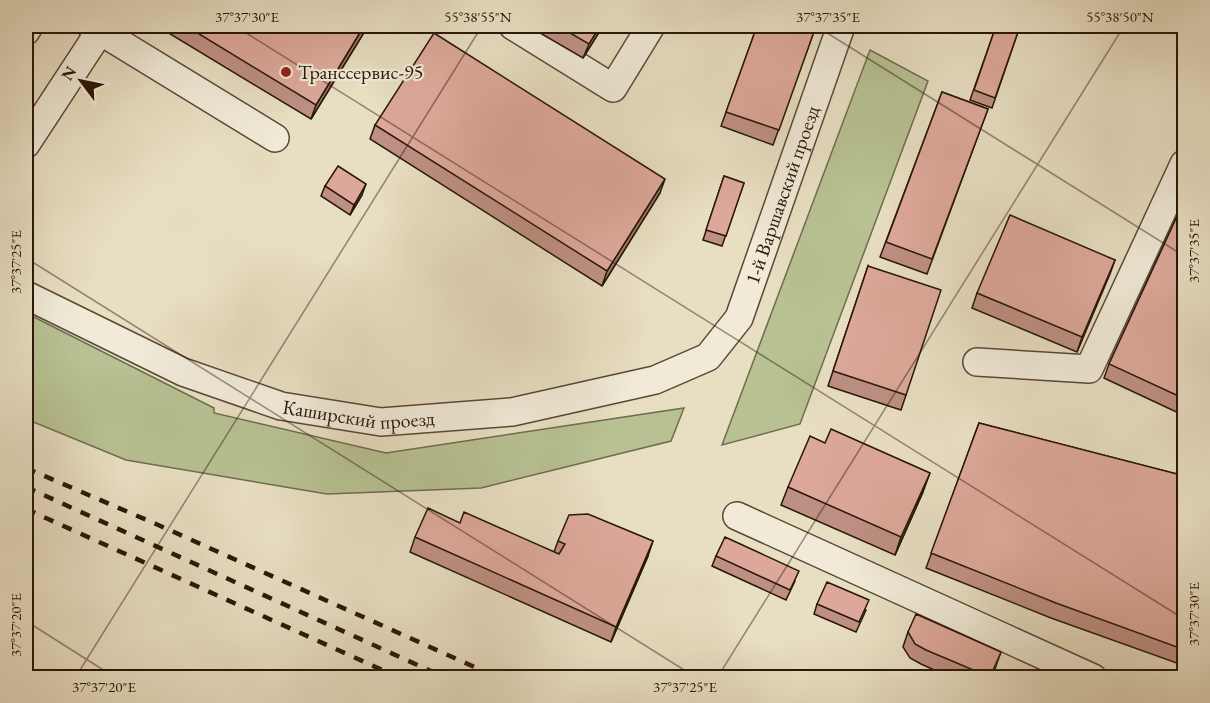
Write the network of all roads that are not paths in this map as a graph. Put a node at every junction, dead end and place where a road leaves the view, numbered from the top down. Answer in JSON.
{"nodes":[{"id":1,"x":29,"y":26,"type":"edge"},
{"id":2,"x":513,"y":26,"type":"edge"},
{"id":3,"x":651,"y":26,"type":"edge"},
{"id":4,"x":841,"y":26,"type":"edge"},
{"id":5,"x":96,"y":28,"type":"edge"},
{"id":6,"x":26,"y":31,"type":"edge"},
{"id":7,"x":275,"y":138,"type":"dead end"},
{"id":8,"x":26,"y":144,"type":"edge"},
{"id":9,"x":1185,"y":164,"type":"edge"},
{"id":10,"x":26,"y":295,"type":"edge"},
{"id":11,"x":708,"y":357,"type":"joint"},
{"id":12,"x":977,"y":362,"type":"dead end"},
{"id":13,"x":737,"y":516,"type":"dead end"},
{"id":14,"x":1093,"y":678,"type":"edge"}],
"edges":[{"from":1,"to":6,"type":"street"},
{"from":2,"to":3,"type":"street"},
{"from":4,"to":11,"type":"street","name":"1-й Варшавский проезд"},
{"from":5,"to":7,"type":"street"},
{"from":5,"to":8,"type":"street"},
{"from":9,"to":12,"type":"street"},
{"from":10,"to":11,"type":"street","name":"Каширский проезд"},
{"from":13,"to":14,"type":"street"}]}
